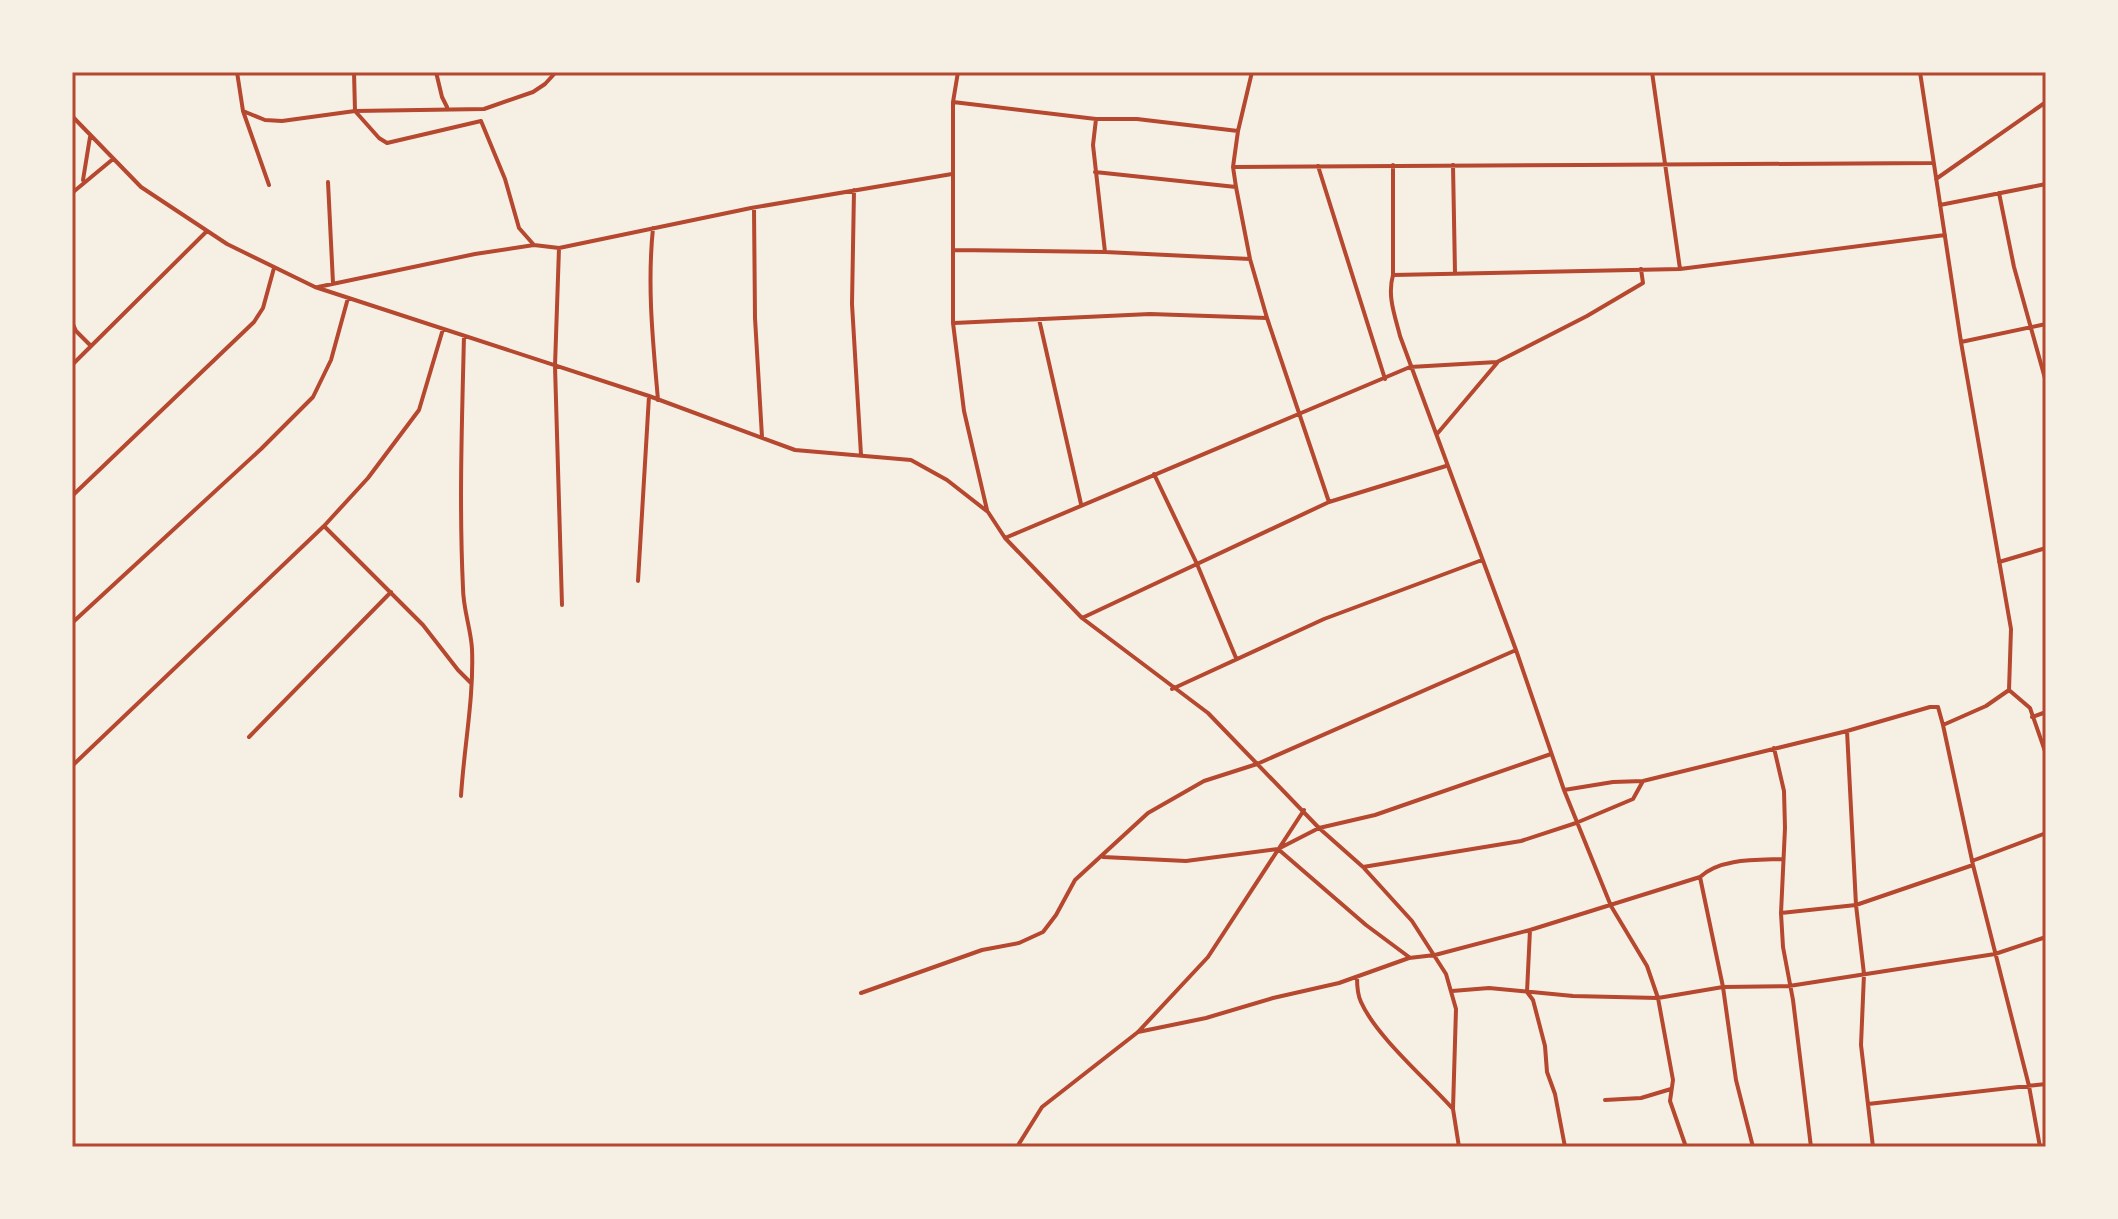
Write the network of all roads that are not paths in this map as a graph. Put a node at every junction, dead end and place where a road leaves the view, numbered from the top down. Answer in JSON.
{"nodes":[{"id":1,"x":237,"y":72,"type":"edge"},
{"id":2,"x":354,"y":72,"type":"edge"},
{"id":3,"x":436,"y":72,"type":"edge"},
{"id":4,"x":556,"y":72,"type":"edge"},
{"id":5,"x":958,"y":72,"type":"edge"},
{"id":6,"x":1252,"y":72,"type":"edge"},
{"id":7,"x":1652,"y":72,"type":"edge"},
{"id":8,"x":1920,"y":72,"type":"edge"},
{"id":9,"x":953,"y":102,"type":"junction"},
{"id":10,"x":2046,"y":102,"type":"edge"},
{"id":11,"x":448,"y":108,"type":"junction"},
{"id":12,"x":484,"y":109,"type":"junction"},
{"id":13,"x":243,"y":111,"type":"junction"},
{"id":14,"x":355,"y":111,"type":"junction"},
{"id":15,"x":72,"y":116,"type":"edge"},
{"id":16,"x":1096,"y":119,"type":"junction"},
{"id":17,"x":481,"y":121,"type":"junction"},
{"id":18,"x":1238,"y":131,"type":"junction"},
{"id":19,"x":90,"y":137,"type":"junction"},
{"id":20,"x":113,"y":159,"type":"junction"},
{"id":21,"x":1932,"y":163,"type":"junction"},
{"id":22,"x":1393,"y":165,"type":"junction"},
{"id":23,"x":1453,"y":165,"type":"junction"},
{"id":24,"x":1318,"y":166,"type":"junction"},
{"id":25,"x":1233,"y":167,"type":"junction"},
{"id":26,"x":1667,"y":167,"type":"junction"},
{"id":27,"x":1095,"y":172,"type":"junction"},
{"id":28,"x":952,"y":174,"type":"junction"},
{"id":29,"x":1936,"y":179,"type":"junction"},
{"id":30,"x":83,"y":182,"type":"junction"},
{"id":31,"x":328,"y":182,"type":"dead end"},
{"id":32,"x":2046,"y":184,"type":"edge"},
{"id":33,"x":269,"y":185,"type":"dead end"},
{"id":34,"x":1236,"y":187,"type":"junction"},
{"id":35,"x":854,"y":190,"type":"junction"},
{"id":36,"x":72,"y":193,"type":"edge"},
{"id":37,"x":1999,"y":193,"type":"junction"},
{"id":38,"x":1940,"y":205,"type":"junction"},
{"id":39,"x":754,"y":208,"type":"junction"},
{"id":40,"x":653,"y":228,"type":"junction"},
{"id":41,"x":207,"y":231,"type":"junction"},
{"id":42,"x":1945,"y":235,"type":"junction"},
{"id":43,"x":534,"y":245,"type":"junction"},
{"id":44,"x":559,"y":248,"type":"junction"},
{"id":45,"x":953,"y":250,"type":"junction"},
{"id":46,"x":1105,"y":252,"type":"junction"},
{"id":47,"x":1250,"y":259,"type":"junction"},
{"id":48,"x":274,"y":268,"type":"junction"},
{"id":49,"x":1641,"y":269,"type":"junction"},
{"id":50,"x":1680,"y":269,"type":"junction"},
{"id":51,"x":1455,"y":273,"type":"junction"},
{"id":52,"x":1393,"y":275,"type":"junction"},
{"id":53,"x":333,"y":283,"type":"junction"},
{"id":54,"x":315,"y":287,"type":"junction"},
{"id":55,"x":348,"y":298,"type":"junction"},
{"id":56,"x":1267,"y":318,"type":"junction"},
{"id":57,"x":1039,"y":319,"type":"junction"},
{"id":58,"x":72,"y":322,"type":"edge"},
{"id":59,"x":953,"y":323,"type":"junction"},
{"id":60,"x":2046,"y":324,"type":"edge"},
{"id":61,"x":2031,"y":327,"type":"junction"},
{"id":62,"x":443,"y":329,"type":"junction"},
{"id":63,"x":464,"y":336,"type":"junction"},
{"id":64,"x":1961,"y":342,"type":"junction"},
{"id":65,"x":91,"y":346,"type":"junction"},
{"id":66,"x":1497,"y":362,"type":"junction"},
{"id":67,"x":72,"y":365,"type":"edge"},
{"id":68,"x":555,"y":366,"type":"junction"},
{"id":69,"x":1410,"y":367,"type":"junction"},
{"id":70,"x":1385,"y":379,"type":"junction"},
{"id":71,"x":2046,"y":382,"type":"edge"},
{"id":72,"x":649,"y":396,"type":"junction"},
{"id":73,"x":658,"y":400,"type":"junction"},
{"id":74,"x":1301,"y":412,"type":"junction"},
{"id":75,"x":1437,"y":434,"type":"junction"},
{"id":76,"x":762,"y":438,"type":"junction"},
{"id":77,"x":861,"y":455,"type":"junction"},
{"id":78,"x":1446,"y":466,"type":"junction"},
{"id":79,"x":1154,"y":474,"type":"junction"},
{"id":80,"x":72,"y":496,"type":"edge"},
{"id":81,"x":1329,"y":502,"type":"junction"},
{"id":82,"x":1081,"y":505,"type":"junction"},
{"id":83,"x":988,"y":512,"type":"junction"},
{"id":84,"x":324,"y":526,"type":"junction"},
{"id":85,"x":1005,"y":538,"type":"junction"},
{"id":86,"x":2046,"y":548,"type":"edge"},
{"id":87,"x":1482,"y":560,"type":"junction"},
{"id":88,"x":1999,"y":562,"type":"junction"},
{"id":89,"x":1197,"y":564,"type":"junction"},
{"id":90,"x":638,"y":581,"type":"dead end"},
{"id":91,"x":391,"y":592,"type":"junction"},
{"id":92,"x":562,"y":605,"type":"dead end"},
{"id":93,"x":1082,"y":618,"type":"junction"},
{"id":94,"x":72,"y":623,"type":"edge"},
{"id":95,"x":1516,"y":650,"type":"junction"},
{"id":96,"x":1236,"y":659,"type":"junction"},
{"id":97,"x":471,"y":683,"type":"junction"},
{"id":98,"x":1172,"y":689,"type":"junction"},
{"id":99,"x":2009,"y":690,"type":"junction"},
{"id":100,"x":2046,"y":712,"type":"edge"},
{"id":101,"x":2032,"y":717,"type":"junction"},
{"id":102,"x":1943,"y":725,"type":"junction"},
{"id":103,"x":1847,"y":731,"type":"junction"},
{"id":104,"x":249,"y":737,"type":"dead end"},
{"id":105,"x":1774,"y":748,"type":"junction"},
{"id":106,"x":1551,"y":754,"type":"junction"},
{"id":107,"x":2046,"y":754,"type":"edge"},
{"id":108,"x":1257,"y":764,"type":"junction"},
{"id":109,"x":72,"y":766,"type":"edge"},
{"id":110,"x":1643,"y":781,"type":"junction"},
{"id":111,"x":1564,"y":790,"type":"junction"},
{"id":112,"x":461,"y":796,"type":"dead end"},
{"id":113,"x":1304,"y":810,"type":"junction"},
{"id":114,"x":1576,"y":823,"type":"junction"},
{"id":115,"x":1319,"y":828,"type":"junction"},
{"id":116,"x":2046,"y":833,"type":"edge"},
{"id":117,"x":1278,"y":849,"type":"junction"},
{"id":118,"x":1102,"y":857,"type":"junction"},
{"id":119,"x":1783,"y":859,"type":"junction"},
{"id":120,"x":1972,"y":863,"type":"junction"},
{"id":121,"x":1363,"y":867,"type":"junction"},
{"id":122,"x":1700,"y":877,"type":"junction"},
{"id":123,"x":1856,"y":905,"type":"junction"},
{"id":124,"x":1611,"y":906,"type":"junction"},
{"id":125,"x":1781,"y":913,"type":"junction"},
{"id":126,"x":1530,"y":930,"type":"junction"},
{"id":127,"x":2046,"y":937,"type":"edge"},
{"id":128,"x":1995,"y":954,"type":"junction"},
{"id":129,"x":1435,"y":955,"type":"junction"},
{"id":130,"x":1409,"y":958,"type":"junction"},
{"id":131,"x":1864,"y":974,"type":"junction"},
{"id":132,"x":1357,"y":977,"type":"junction"},
{"id":133,"x":1789,"y":986,"type":"junction"},
{"id":134,"x":1723,"y":987,"type":"junction"},
{"id":135,"x":1452,"y":991,"type":"junction"},
{"id":136,"x":1527,"y":992,"type":"junction"},
{"id":137,"x":861,"y":993,"type":"dead end"},
{"id":138,"x":1658,"y":998,"type":"junction"},
{"id":139,"x":1138,"y":1032,"type":"junction"},
{"id":140,"x":2046,"y":1084,"type":"edge"},
{"id":141,"x":2029,"y":1086,"type":"junction"},
{"id":142,"x":1671,"y":1089,"type":"junction"},
{"id":143,"x":1605,"y":1100,"type":"dead end"},
{"id":144,"x":1868,"y":1104,"type":"junction"},
{"id":145,"x":1453,"y":1109,"type":"junction"},
{"id":146,"x":2038,"y":1139,"type":"junction"},
{"id":147,"x":2046,"y":1139,"type":"edge"},
{"id":148,"x":1017,"y":1147,"type":"edge"},
{"id":149,"x":1459,"y":1147,"type":"edge"},
{"id":150,"x":1565,"y":1147,"type":"edge"},
{"id":151,"x":1686,"y":1147,"type":"edge"},
{"id":152,"x":1753,"y":1147,"type":"edge"},
{"id":153,"x":1811,"y":1147,"type":"edge"},
{"id":154,"x":1873,"y":1147,"type":"edge"},
{"id":155,"x":2040,"y":1147,"type":"edge"}],
"edges":[{"from":1,"to":13,"type":"street"},
{"from":2,"to":14,"type":"street"},
{"from":3,"to":11,"type":"street"},
{"from":4,"to":12,"type":"street"},
{"from":5,"to":9,"type":"street"},
{"from":6,"to":18,"type":"street"},
{"from":7,"to":26,"type":"street"},
{"from":8,"to":21,"type":"street"},
{"from":9,"to":16,"type":"street"},
{"from":9,"to":28,"type":"street"},
{"from":10,"to":29,"type":"street"},
{"from":11,"to":12,"type":"street"},
{"from":11,"to":14,"type":"street"},
{"from":12,"to":17,"type":"street"},
{"from":13,"to":14,"type":"street"},
{"from":13,"to":33,"type":"street"},
{"from":14,"to":17,"type":"street"},
{"from":15,"to":19,"type":"street"},
{"from":16,"to":18,"type":"street"},
{"from":16,"to":27,"type":"street"},
{"from":17,"to":43,"type":"street"},
{"from":18,"to":25,"type":"street"},
{"from":19,"to":20,"type":"street"},
{"from":19,"to":30,"type":"street"},
{"from":20,"to":30,"type":"street"},
{"from":20,"to":41,"type":"street"},
{"from":21,"to":26,"type":"street"},
{"from":21,"to":29,"type":"street"},
{"from":22,"to":23,"type":"street"},
{"from":22,"to":24,"type":"street"},
{"from":22,"to":52,"type":"street"},
{"from":23,"to":26,"type":"street"},
{"from":23,"to":51,"type":"street"},
{"from":24,"to":25,"type":"street"},
{"from":24,"to":70,"type":"street"},
{"from":25,"to":34,"type":"street"},
{"from":26,"to":50,"type":"street"},
{"from":27,"to":34,"type":"street"},
{"from":27,"to":46,"type":"street"},
{"from":28,"to":35,"type":"street"},
{"from":28,"to":45,"type":"street"},
{"from":29,"to":38,"type":"street"},
{"from":30,"to":36,"type":"street"},
{"from":31,"to":53,"type":"street"},
{"from":32,"to":37,"type":"street"},
{"from":34,"to":47,"type":"street"},
{"from":35,"to":39,"type":"street"},
{"from":35,"to":77,"type":"street"},
{"from":37,"to":38,"type":"street"},
{"from":37,"to":61,"type":"street"},
{"from":38,"to":42,"type":"street"},
{"from":39,"to":40,"type":"street"},
{"from":39,"to":76,"type":"street"},
{"from":40,"to":44,"type":"street"},
{"from":40,"to":73,"type":"street"},
{"from":41,"to":48,"type":"street"},
{"from":41,"to":65,"type":"street"},
{"from":42,"to":50,"type":"street"},
{"from":42,"to":64,"type":"street"},
{"from":43,"to":44,"type":"street"},
{"from":43,"to":53,"type":"street"},
{"from":44,"to":68,"type":"street"},
{"from":45,"to":46,"type":"street"},
{"from":45,"to":59,"type":"street"},
{"from":46,"to":47,"type":"street"},
{"from":47,"to":56,"type":"street"},
{"from":48,"to":54,"type":"street"},
{"from":48,"to":80,"type":"street"},
{"from":49,"to":50,"type":"street"},
{"from":49,"to":51,"type":"street"},
{"from":49,"to":66,"type":"street"},
{"from":51,"to":52,"type":"street"},
{"from":52,"to":69,"type":"street"},
{"from":53,"to":54,"type":"street"},
{"from":54,"to":55,"type":"street"},
{"from":55,"to":62,"type":"street"},
{"from":55,"to":94,"type":"street"},
{"from":56,"to":57,"type":"street"},
{"from":56,"to":74,"type":"street"},
{"from":57,"to":59,"type":"street"},
{"from":57,"to":82,"type":"street"},
{"from":58,"to":65,"type":"street"},
{"from":59,"to":83,"type":"street"},
{"from":60,"to":61,"type":"street"},
{"from":61,"to":64,"type":"street"},
{"from":61,"to":71,"type":"street"},
{"from":62,"to":63,"type":"street"},
{"from":62,"to":84,"type":"street"},
{"from":63,"to":68,"type":"street"},
{"from":63,"to":97,"type":"street"},
{"from":64,"to":88,"type":"street"},
{"from":65,"to":67,"type":"street"},
{"from":66,"to":69,"type":"street"},
{"from":66,"to":75,"type":"street"},
{"from":68,"to":72,"type":"street"},
{"from":68,"to":92,"type":"street"},
{"from":69,"to":70,"type":"street"},
{"from":69,"to":75,"type":"street"},
{"from":70,"to":74,"type":"street"},
{"from":72,"to":73,"type":"street"},
{"from":72,"to":90,"type":"street"},
{"from":73,"to":76,"type":"street"},
{"from":74,"to":79,"type":"street"},
{"from":74,"to":81,"type":"street"},
{"from":75,"to":78,"type":"street"},
{"from":76,"to":77,"type":"street"},
{"from":77,"to":83,"type":"street"},
{"from":78,"to":81,"type":"street"},
{"from":78,"to":87,"type":"street"},
{"from":79,"to":82,"type":"street"},
{"from":79,"to":89,"type":"street"},
{"from":81,"to":89,"type":"street"},
{"from":82,"to":85,"type":"street"},
{"from":83,"to":85,"type":"street"},
{"from":84,"to":91,"type":"street"},
{"from":84,"to":109,"type":"street"},
{"from":85,"to":93,"type":"street"},
{"from":86,"to":88,"type":"street"},
{"from":87,"to":95,"type":"street"},
{"from":87,"to":96,"type":"street"},
{"from":88,"to":99,"type":"street"},
{"from":89,"to":93,"type":"street"},
{"from":89,"to":96,"type":"street"},
{"from":91,"to":97,"type":"street"},
{"from":91,"to":104,"type":"street"},
{"from":93,"to":98,"type":"street"},
{"from":95,"to":106,"type":"street"},
{"from":95,"to":108,"type":"street"},
{"from":96,"to":98,"type":"street"},
{"from":97,"to":112,"type":"street"},
{"from":98,"to":108,"type":"street"},
{"from":99,"to":101,"type":"street"},
{"from":99,"to":102,"type":"street"},
{"from":100,"to":101,"type":"street"},
{"from":101,"to":107,"type":"street"},
{"from":102,"to":103,"type":"street"},
{"from":102,"to":120,"type":"street"},
{"from":103,"to":105,"type":"street"},
{"from":103,"to":123,"type":"street"},
{"from":105,"to":110,"type":"street"},
{"from":105,"to":119,"type":"street"},
{"from":106,"to":111,"type":"street"},
{"from":106,"to":115,"type":"street"},
{"from":108,"to":113,"type":"street"},
{"from":108,"to":118,"type":"street"},
{"from":110,"to":111,"type":"street"},
{"from":110,"to":114,"type":"street"},
{"from":111,"to":114,"type":"street"},
{"from":113,"to":115,"type":"street"},
{"from":113,"to":117,"type":"street"},
{"from":114,"to":121,"type":"street"},
{"from":114,"to":124,"type":"street"},
{"from":115,"to":117,"type":"street"},
{"from":115,"to":121,"type":"street"},
{"from":116,"to":120,"type":"street"},
{"from":117,"to":118,"type":"street"},
{"from":117,"to":130,"type":"street"},
{"from":117,"to":139,"type":"street"},
{"from":118,"to":137,"type":"street"},
{"from":119,"to":122,"type":"street"},
{"from":119,"to":125,"type":"street"},
{"from":120,"to":123,"type":"street"},
{"from":120,"to":128,"type":"street"},
{"from":121,"to":129,"type":"street"},
{"from":122,"to":124,"type":"street"},
{"from":122,"to":134,"type":"street"},
{"from":123,"to":125,"type":"street"},
{"from":123,"to":131,"type":"street"},
{"from":124,"to":126,"type":"street"},
{"from":124,"to":138,"type":"street"},
{"from":125,"to":133,"type":"street"},
{"from":126,"to":129,"type":"street"},
{"from":126,"to":136,"type":"street"},
{"from":127,"to":128,"type":"street"},
{"from":128,"to":131,"type":"street"},
{"from":128,"to":141,"type":"street"},
{"from":129,"to":130,"type":"street"},
{"from":129,"to":135,"type":"street"},
{"from":130,"to":132,"type":"street"},
{"from":131,"to":133,"type":"street"},
{"from":131,"to":144,"type":"street"},
{"from":132,"to":139,"type":"street"},
{"from":132,"to":145,"type":"street"},
{"from":133,"to":134,"type":"street"},
{"from":133,"to":153,"type":"street"},
{"from":134,"to":138,"type":"street"},
{"from":134,"to":152,"type":"street"},
{"from":135,"to":136,"type":"street"},
{"from":135,"to":145,"type":"street"},
{"from":136,"to":138,"type":"street"},
{"from":136,"to":150,"type":"street"},
{"from":138,"to":142,"type":"street"},
{"from":139,"to":148,"type":"street"},
{"from":140,"to":141,"type":"street"},
{"from":141,"to":144,"type":"street"},
{"from":141,"to":146,"type":"street"},
{"from":142,"to":143,"type":"street"},
{"from":142,"to":151,"type":"street"},
{"from":144,"to":154,"type":"street"},
{"from":145,"to":149,"type":"street"},
{"from":146,"to":147,"type":"street"},
{"from":146,"to":155,"type":"street"}]}
